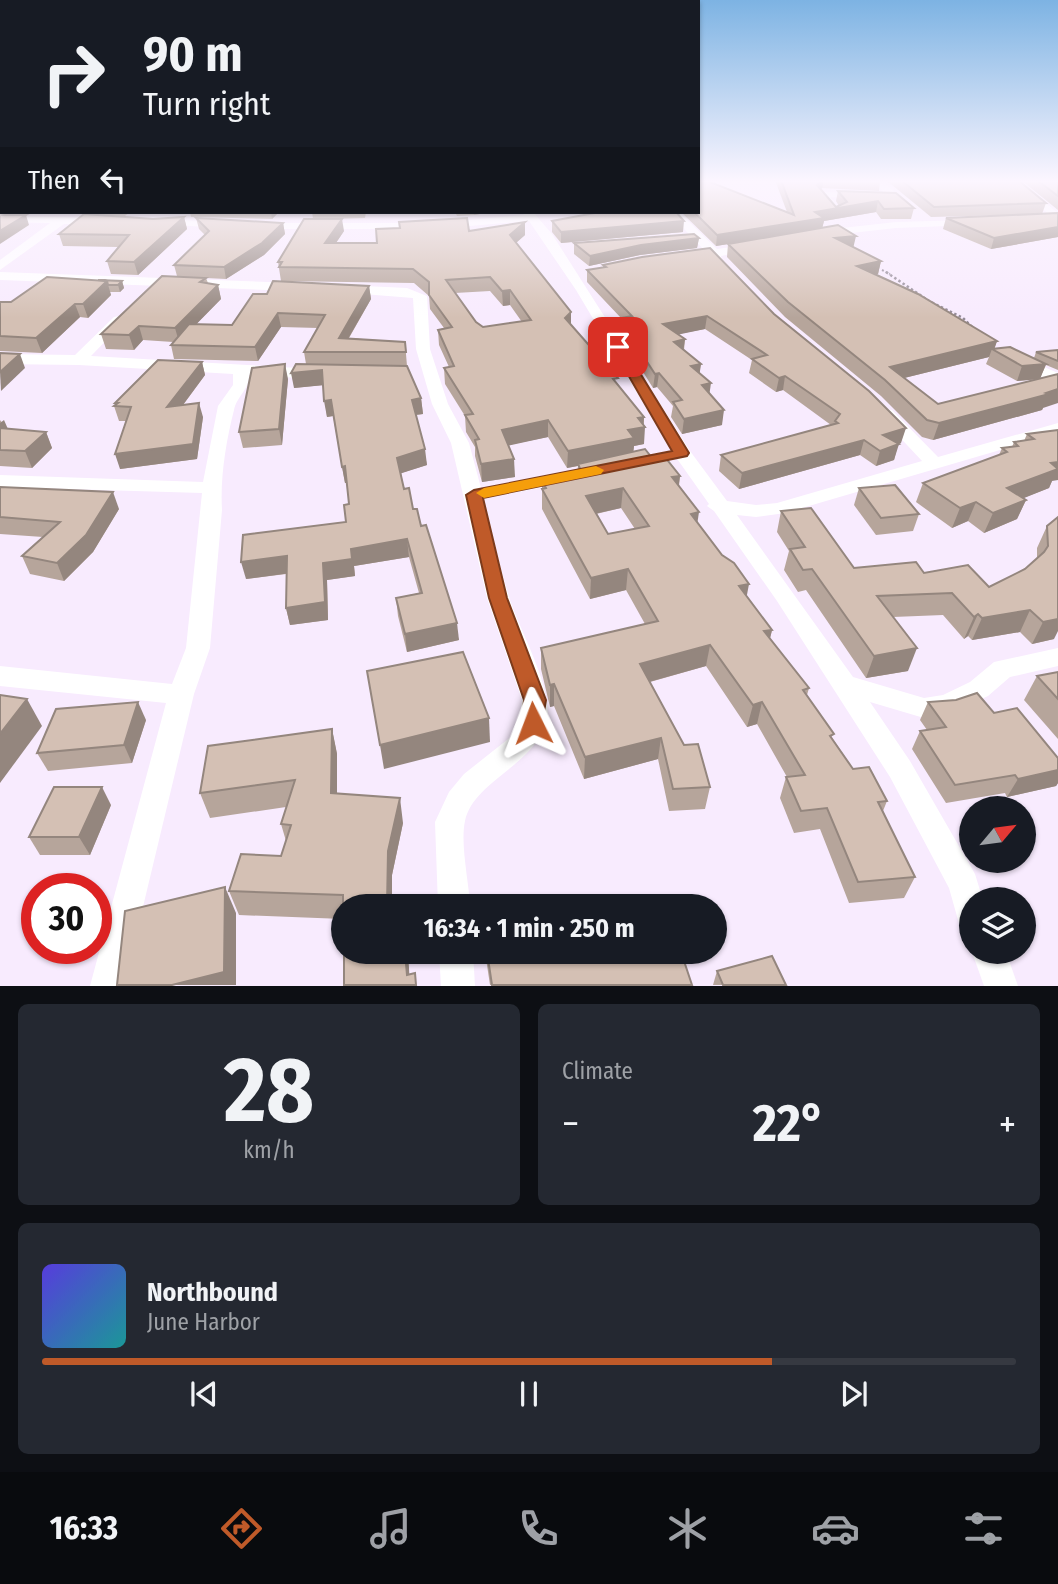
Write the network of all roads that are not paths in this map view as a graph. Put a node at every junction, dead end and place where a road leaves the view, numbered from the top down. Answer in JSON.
{"nodes":[{"id":1,"x":54,"y":226,"type":"edge"},
{"id":2,"x":257,"y":226,"type":"edge"},
{"id":3,"x":433,"y":226,"type":"edge"},
{"id":4,"x":539,"y":226,"type":"edge"},
{"id":5,"x":683,"y":226,"type":"edge"},
{"id":6,"x":908,"y":226,"type":"edge"},
{"id":7,"x":284,"y":227,"type":"joint"},
{"id":8,"x":811,"y":236,"type":"edge"},
{"id":9,"x":766,"y":246,"type":"edge"},
{"id":10,"x":714,"y":253,"type":"junction"},
{"id":11,"x":681,"y":257,"type":"edge"},
{"id":12,"x":0,"y":265,"type":"edge"},
{"id":13,"x":725,"y":269,"type":"edge"},
{"id":14,"x":0,"y":276,"type":"edge"},
{"id":15,"x":128,"y":311,"type":"edge"},
{"id":16,"x":992,"y":348,"type":"edge"},
{"id":17,"x":0,"y":359,"type":"edge"},
{"id":18,"x":79,"y":360,"type":"junction"},
{"id":19,"x":241,"y":372,"type":"junction"},
{"id":20,"x":332,"y":374,"type":"edge"},
{"id":21,"x":433,"y":374,"type":"junction"},
{"id":22,"x":409,"y":375,"type":"edge"},
{"id":23,"x":1058,"y":379,"type":"edge"},
{"id":24,"x":873,"y":401,"type":"edge"},
{"id":25,"x":1058,"y":428,"type":"edge"},
{"id":26,"x":934,"y":464,"type":"junction"},
{"id":27,"x":578,"y":474,"type":"edge"},
{"id":28,"x":0,"y":481,"type":"edge"},
{"id":29,"x":211,"y":488,"type":"junction"},
{"id":30,"x":474,"y":495,"type":"junction"},
{"id":31,"x":717,"y":506,"type":"junction"},
{"id":32,"x":1058,"y":657,"type":"edge"},
{"id":33,"x":0,"y":676,"type":"edge"},
{"id":34,"x":843,"y":684,"type":"junction"},
{"id":35,"x":181,"y":694,"type":"junction"},
{"id":36,"x":964,"y":887,"type":"edge"},
{"id":37,"x":453,"y":894,"type":"edge"},
{"id":38,"x":457,"y":964,"type":"edge"},
{"id":39,"x":993,"y":964,"type":"edge"},
{"id":40,"x":107,"y":985,"type":"edge"},
{"id":41,"x":458,"y":985,"type":"edge"},
{"id":42,"x":1001,"y":985,"type":"edge"}],
"edges":[{"from":1,"to":12,"type":"street"},
{"from":2,"to":7,"type":"street"},
{"from":3,"to":7,"type":"street"},
{"from":4,"to":31,"type":"street"},
{"from":5,"to":10,"type":"street"},
{"from":6,"to":8,"type":"street"},
{"from":9,"to":10,"type":"street"},
{"from":10,"to":11,"type":"street"},
{"from":10,"to":13,"type":"street"},
{"from":14,"to":21,"type":"street"},
{"from":15,"to":18,"type":"street"},
{"from":16,"to":23,"type":"street"},
{"from":17,"to":18,"type":"street"},
{"from":18,"to":19,"type":"street"},
{"from":19,"to":20,"type":"street"},
{"from":19,"to":29,"type":"street"},
{"from":21,"to":22,"type":"street"},
{"from":21,"to":30,"type":"street"},
{"from":24,"to":26,"type":"street"},
{"from":25,"to":26,"type":"street"},
{"from":26,"to":31,"type":"street"},
{"from":27,"to":30,"type":"street"},
{"from":28,"to":29,"type":"street"},
{"from":29,"to":35,"type":"street"},
{"from":30,"to":37,"type":"street"},
{"from":31,"to":34,"type":"street"},
{"from":32,"to":34,"type":"street"},
{"from":33,"to":35,"type":"street"},
{"from":34,"to":36,"type":"street"},
{"from":35,"to":40,"type":"street"},
{"from":38,"to":41,"type":"street"},
{"from":39,"to":42,"type":"street"}]}
